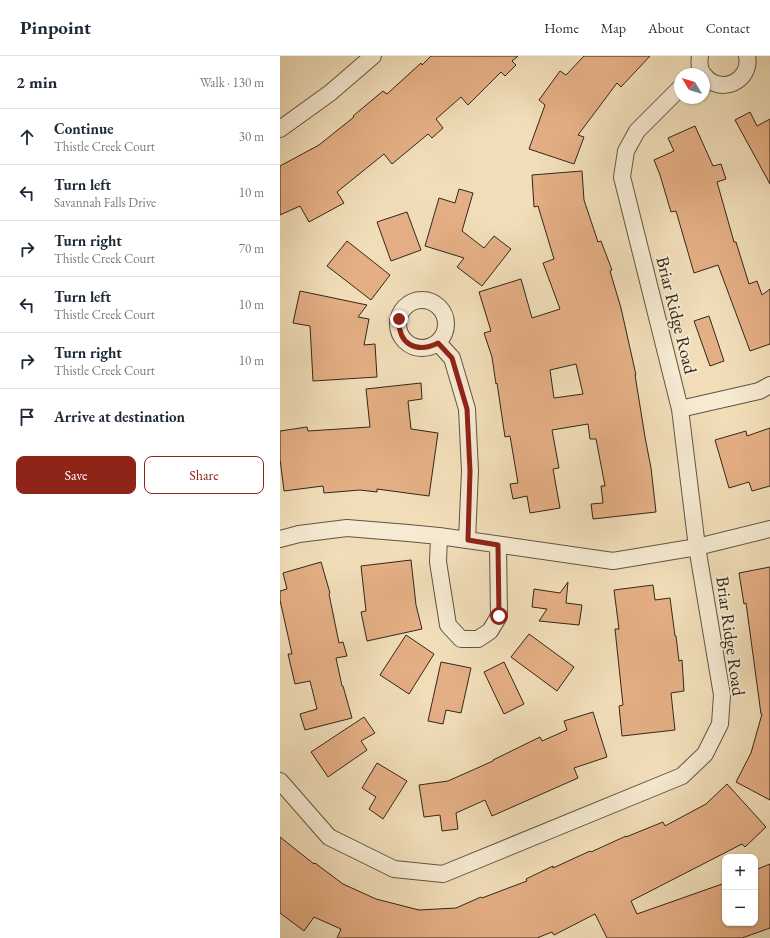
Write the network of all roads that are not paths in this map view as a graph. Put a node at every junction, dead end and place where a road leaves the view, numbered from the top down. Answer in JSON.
{"nodes":[{"id":1,"x":373,"y":56,"type":"edge"},
{"id":2,"x":747,"y":56,"type":"edge"},
{"id":3,"x":710,"y":80,"type":"edge"},
{"id":4,"x":674,"y":94,"type":"edge"},
{"id":5,"x":280,"y":129,"type":"edge"},
{"id":6,"x":438,"y":343,"type":"dead end"},
{"id":7,"x":770,"y":385,"type":"edge"},
{"id":8,"x":680,"y":409,"type":"junction"},
{"id":9,"x":770,"y":529,"type":"edge"},
{"id":10,"x":439,"y":536,"type":"junction"},
{"id":11,"x":280,"y":539,"type":"edge"},
{"id":12,"x":468,"y":540,"type":"junction"},
{"id":13,"x":498,"y":545,"type":"junction"},
{"id":14,"x":697,"y":547,"type":"junction"},
{"id":15,"x":280,"y":782,"type":"edge"}],
"edges":[{"from":1,"to":5,"type":"street"},
{"from":2,"to":3,"type":"street"},
{"from":4,"to":8,"type":"street","name":"Briar Ridge Road"},
{"from":6,"to":12,"type":"street"},
{"from":7,"to":8,"type":"street"},
{"from":8,"to":14,"type":"street","name":"Briar Ridge Road"},
{"from":9,"to":14,"type":"street"},
{"from":10,"to":11,"type":"street"},
{"from":10,"to":12,"type":"street"},
{"from":10,"to":13,"type":"street"},
{"from":12,"to":13,"type":"street"},
{"from":13,"to":14,"type":"street"},
{"from":14,"to":15,"type":"street","name":"Briar Ridge Road"}]}
